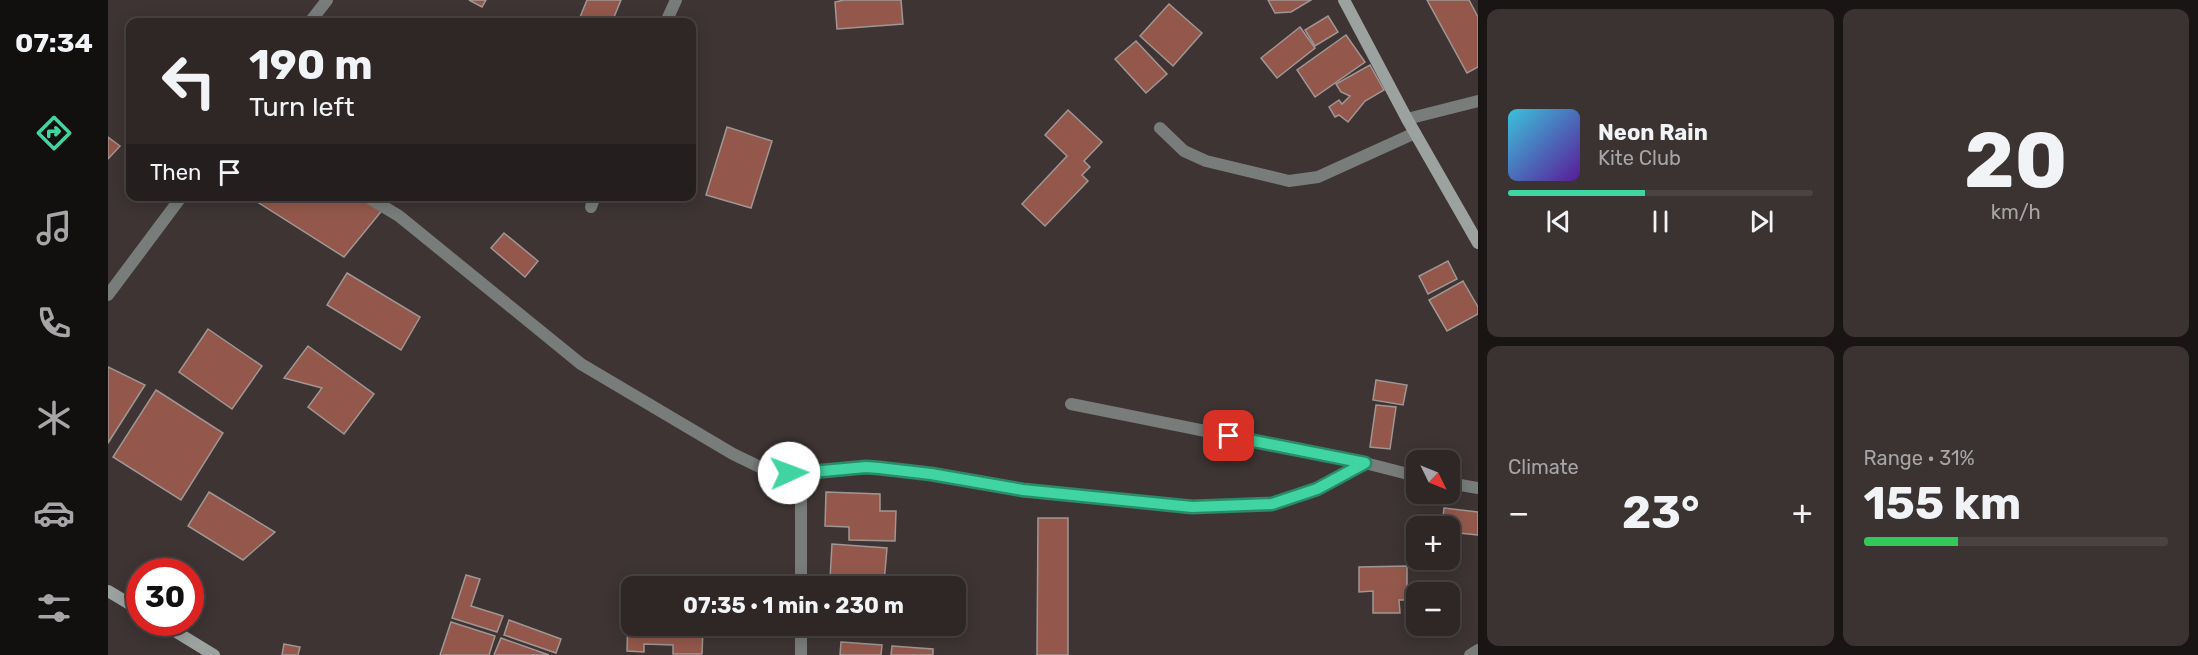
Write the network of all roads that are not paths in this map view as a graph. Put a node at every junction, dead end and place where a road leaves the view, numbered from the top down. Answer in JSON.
{"nodes":[{"id":1,"x":327,"y":0,"type":"edge"},
{"id":2,"x":676,"y":0,"type":"edge"},
{"id":3,"x":1344,"y":0,"type":"edge"},
{"id":4,"x":313,"y":18,"type":"edge"},
{"id":5,"x":668,"y":18,"type":"edge"},
{"id":6,"x":1478,"y":101,"type":"edge"},
{"id":7,"x":1407,"y":119,"type":"junction"},
{"id":8,"x":1160,"y":128,"type":"dead end"},
{"id":9,"x":1415,"y":133,"type":"junction"},
{"id":10,"x":178,"y":201,"type":"edge"},
{"id":11,"x":374,"y":201,"type":"edge"},
{"id":12,"x":1478,"y":243,"type":"edge"},
{"id":13,"x":108,"y":295,"type":"edge"},
{"id":14,"x":1071,"y":404,"type":"dead end"},
{"id":15,"x":1365,"y":463,"type":"junction"},
{"id":16,"x":801,"y":473,"type":"junction"},
{"id":17,"x":1406,"y":473,"type":"edge"},
{"id":18,"x":1460,"y":485,"type":"edge"},
{"id":19,"x":1478,"y":488,"type":"edge"},
{"id":20,"x":801,"y":576,"type":"edge"},
{"id":21,"x":108,"y":591,"type":"edge"},
{"id":22,"x":126,"y":602,"type":"edge"},
{"id":23,"x":183,"y":636,"type":"edge"},
{"id":24,"x":801,"y":636,"type":"edge"},
{"id":25,"x":1478,"y":650,"type":"edge"},
{"id":26,"x":214,"y":655,"type":"edge"},
{"id":27,"x":801,"y":655,"type":"edge"},
{"id":28,"x":1470,"y":655,"type":"edge"}],
"edges":[{"from":1,"to":4,"type":"street"},
{"from":2,"to":5,"type":"street"},
{"from":3,"to":7,"type":"main road"},
{"from":6,"to":7,"type":"street"},
{"from":7,"to":9,"type":"main road"},
{"from":8,"to":9,"type":"street"},
{"from":9,"to":12,"type":"main road"},
{"from":10,"to":13,"type":"street"},
{"from":11,"to":16,"type":"street"},
{"from":14,"to":15,"type":"street"},
{"from":15,"to":16,"type":"street"},
{"from":15,"to":17,"type":"street"},
{"from":16,"to":20,"type":"street"},
{"from":18,"to":19,"type":"street"},
{"from":21,"to":22,"type":"main road"},
{"from":23,"to":26,"type":"main road"},
{"from":24,"to":27,"type":"street"},
{"from":25,"to":28,"type":"street"}]}
